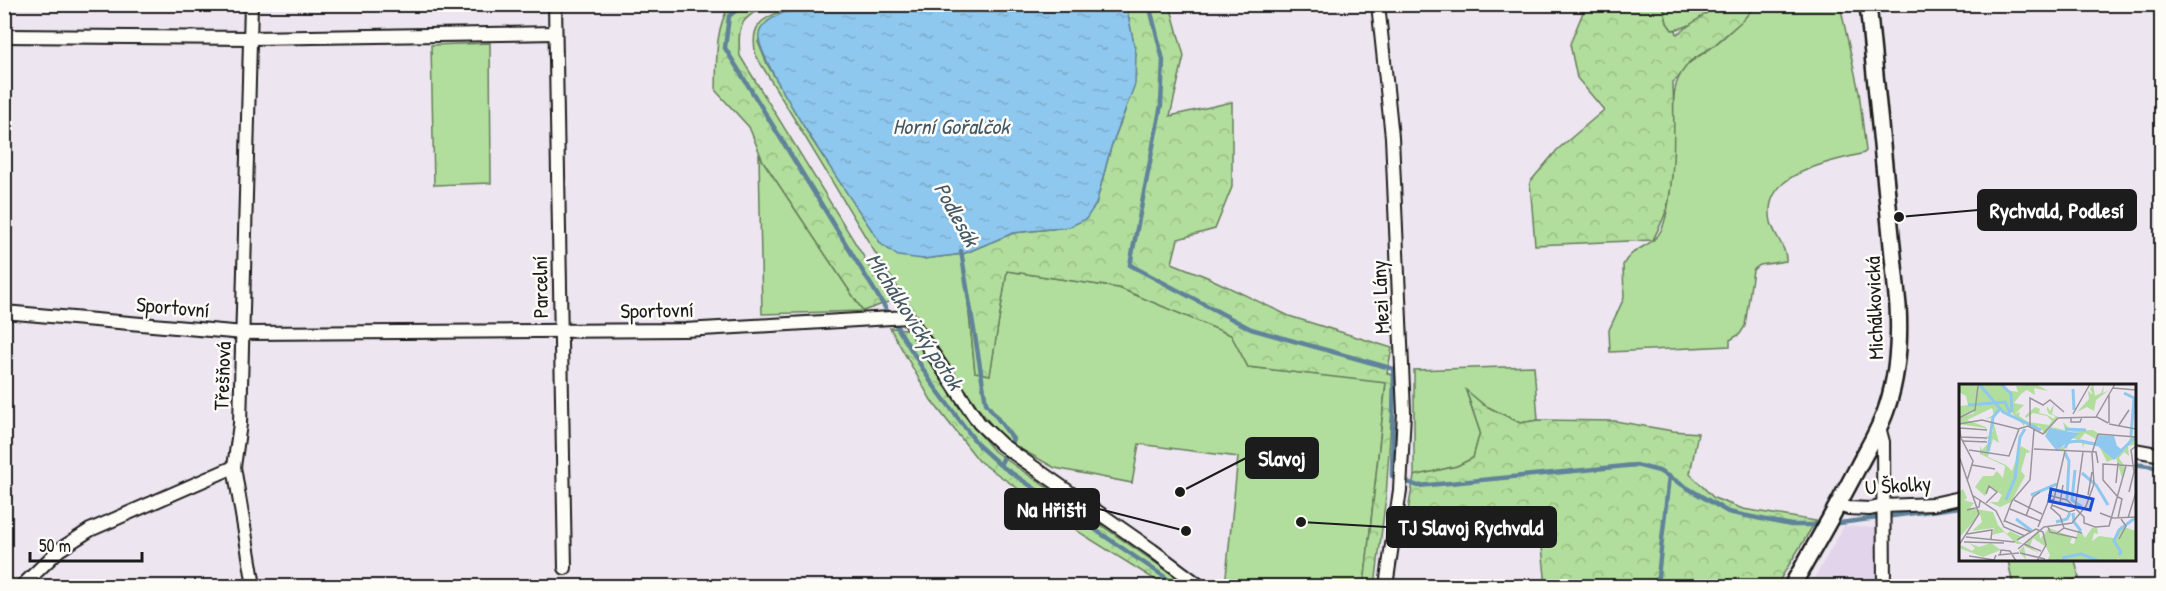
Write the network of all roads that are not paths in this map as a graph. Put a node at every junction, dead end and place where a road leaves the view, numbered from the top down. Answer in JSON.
{"nodes":[{"id":1,"x":251,"y":4,"type":"edge"},
{"id":2,"x":555,"y":4,"type":"edge"},
{"id":3,"x":1378,"y":4,"type":"edge"},
{"id":4,"x":1868,"y":4,"type":"edge"},
{"id":5,"x":555,"y":33,"type":"junction"},
{"id":6,"x":4,"y":36,"type":"edge"},
{"id":7,"x":251,"y":38,"type":"junction"},
{"id":8,"x":4,"y":312,"type":"edge"},
{"id":9,"x":561,"y":330,"type":"junction"},
{"id":10,"x":244,"y":333,"type":"junction"},
{"id":11,"x":1879,"y":427,"type":"junction"},
{"id":12,"x":2136,"y":450,"type":"edge"},
{"id":13,"x":2162,"y":455,"type":"edge"},
{"id":14,"x":234,"y":467,"type":"junction"},
{"id":15,"x":1959,"y":498,"type":"edge"},
{"id":16,"x":1839,"y":505,"type":"junction"},
{"id":17,"x":1884,"y":506,"type":"junction"},
{"id":18,"x":566,"y":568,"type":"dead end"},
{"id":19,"x":22,"y":586,"type":"edge"},
{"id":20,"x":254,"y":586,"type":"edge"},
{"id":21,"x":1200,"y":586,"type":"edge"},
{"id":22,"x":1386,"y":586,"type":"edge"},
{"id":23,"x":1792,"y":586,"type":"edge"},
{"id":24,"x":1884,"y":586,"type":"edge"}],
"edges":[{"from":1,"to":7,"type":"street","name":"Třešňová"},
{"from":2,"to":5,"type":"street","name":"Parcelní"},
{"from":3,"to":22,"type":"street","name":"Mezi Lány"},
{"from":4,"to":11,"type":"street","name":"Michálkovická"},
{"from":5,"to":7,"type":"street"},
{"from":5,"to":9,"type":"street","name":"Parcelní"},
{"from":6,"to":7,"type":"street"},
{"from":7,"to":10,"type":"street","name":"Třešňová"},
{"from":8,"to":10,"type":"street","name":"Sportovní"},
{"from":9,"to":10,"type":"street","name":"Sportovní"},
{"from":9,"to":18,"type":"street","name":"Parcelní"},
{"from":9,"to":21,"type":"street","name":"Sportovní"},
{"from":10,"to":14,"type":"street","name":"Třešňová"},
{"from":11,"to":16,"type":"street","name":"Michálkovická"},
{"from":11,"to":17,"type":"street"},
{"from":12,"to":13,"type":"street"},
{"from":14,"to":19,"type":"street"},
{"from":14,"to":20,"type":"street","name":"Třešňová"},
{"from":15,"to":17,"type":"street","name":"U Školky"},
{"from":16,"to":17,"type":"street","name":"U Školky"},
{"from":16,"to":23,"type":"street","name":"Michálkovická"},
{"from":17,"to":24,"type":"street"}]}
